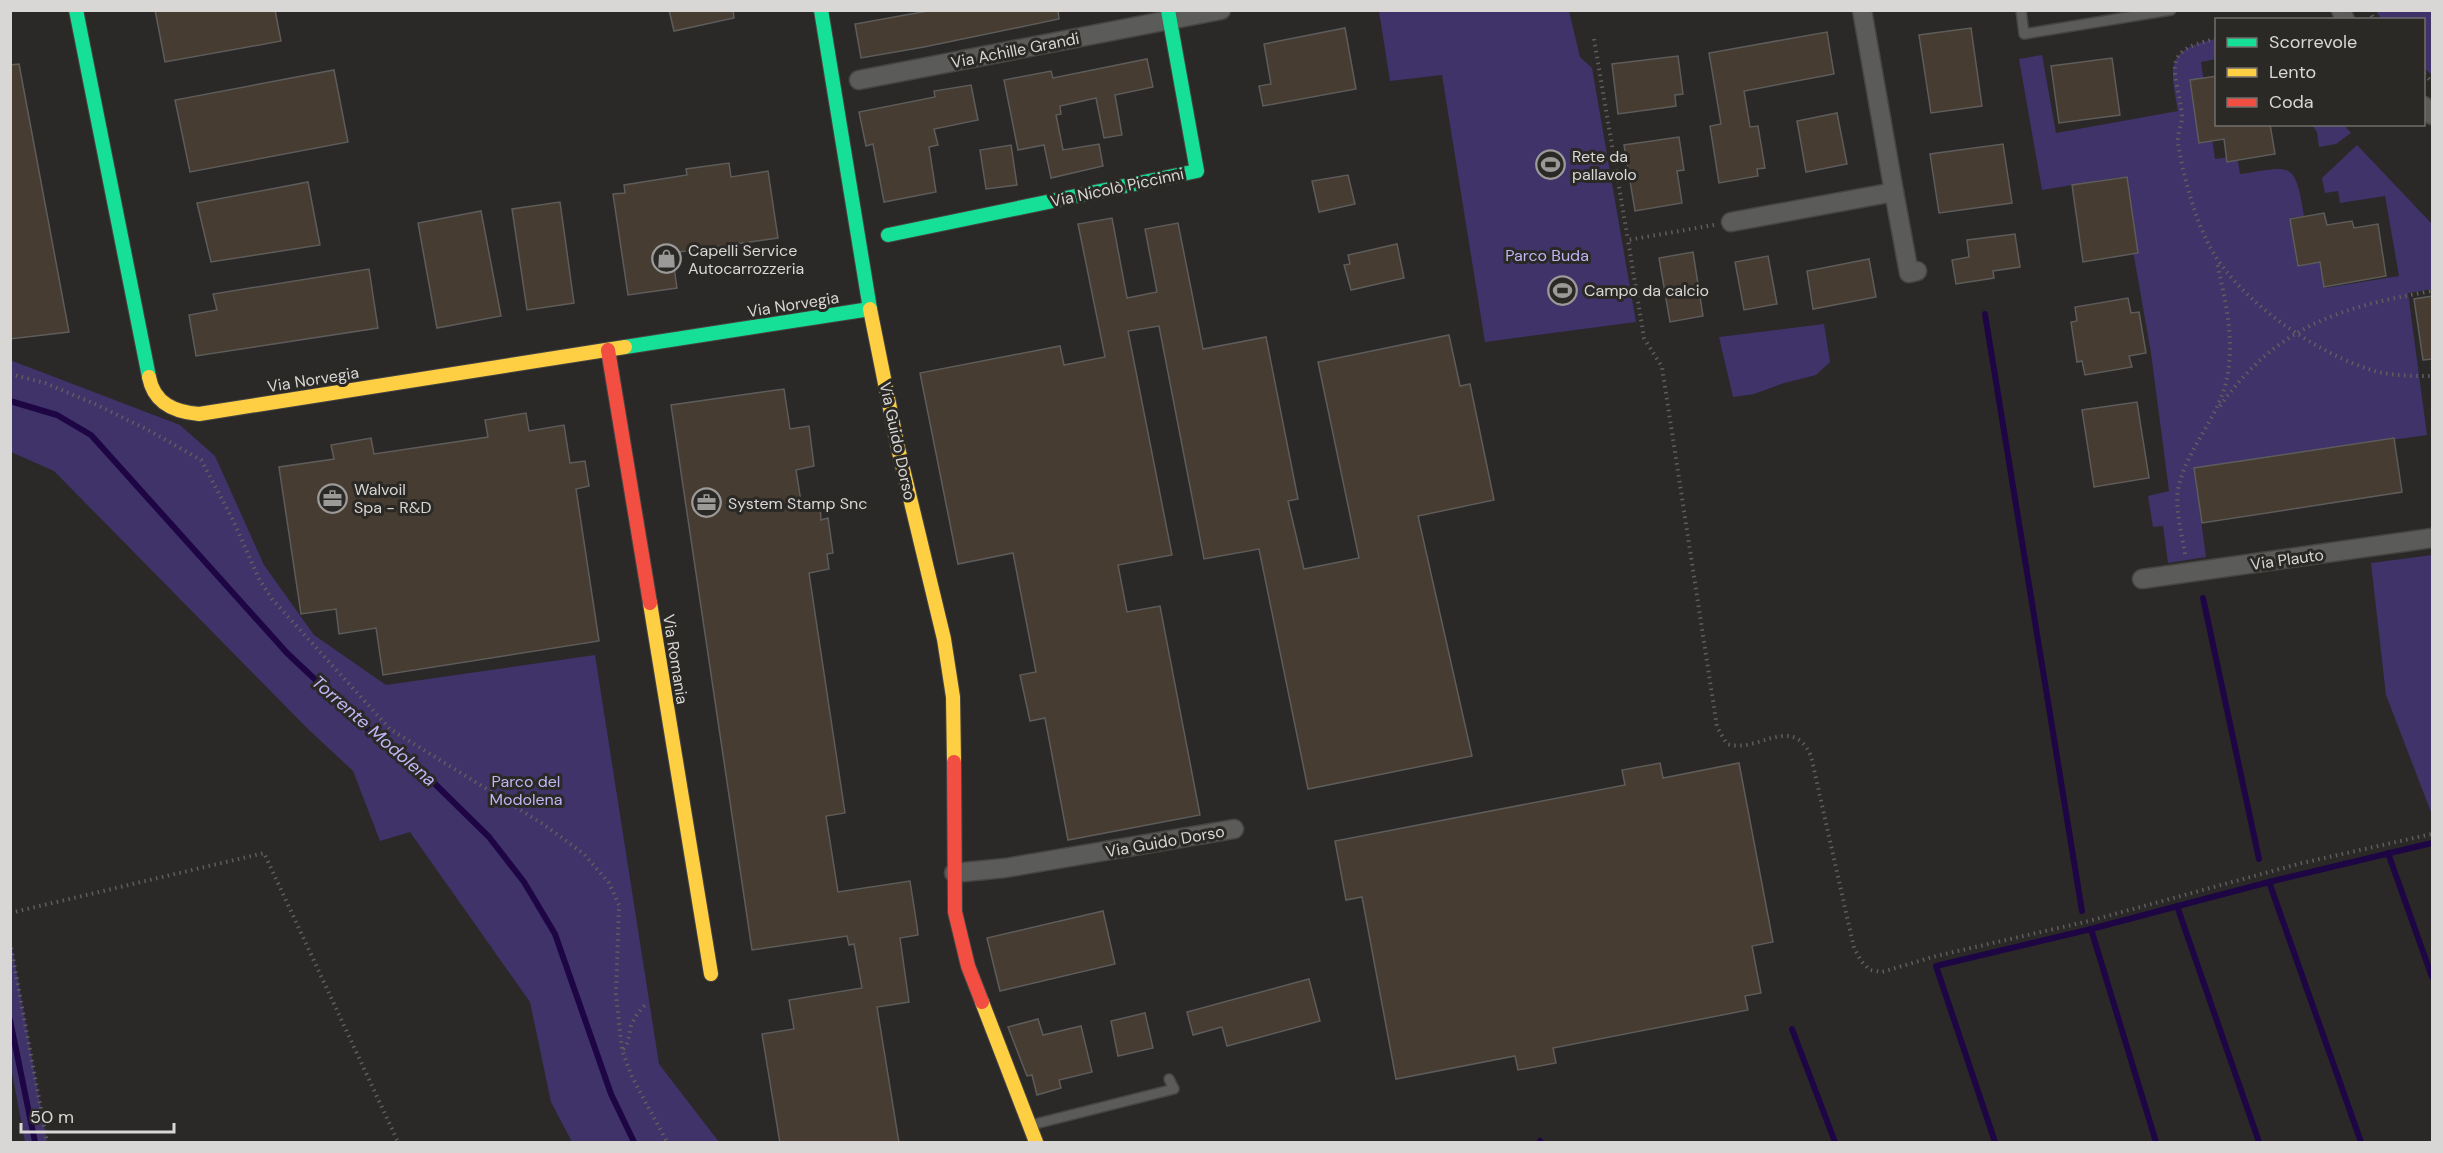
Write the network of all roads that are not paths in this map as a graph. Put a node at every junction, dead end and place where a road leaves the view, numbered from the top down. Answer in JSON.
{"nodes":[{"id":1,"x":76,"y":10,"type":"edge"},
{"id":2,"x":821,"y":10,"type":"edge"},
{"id":3,"x":1221,"y":10,"type":"edge"},
{"id":4,"x":1862,"y":10,"type":"edge"},
{"id":5,"x":2021,"y":10,"type":"edge"},
{"id":6,"x":2171,"y":10,"type":"edge"},
{"id":7,"x":1169,"y":16,"type":"edge"},
{"id":8,"x":859,"y":80,"type":"dead end"},
{"id":9,"x":1894,"y":192,"type":"junction"},
{"id":10,"x":1731,"y":222,"type":"road end"},
{"id":11,"x":888,"y":235,"type":"dead end"},
{"id":12,"x":1917,"y":272,"type":"dead end"},
{"id":13,"x":870,"y":309,"type":"junction"},
{"id":14,"x":608,"y":350,"type":"junction"},
{"id":15,"x":2433,"y":538,"type":"edge"},
{"id":16,"x":2142,"y":579,"type":"dead end"},
{"id":17,"x":1234,"y":829,"type":"dead end"},
{"id":18,"x":954,"y":873,"type":"junction"},
{"id":19,"x":711,"y":974,"type":"dead end"},
{"id":20,"x":1169,"y":1079,"type":"dead end"},
{"id":21,"x":1028,"y":1125,"type":"junction"},
{"id":22,"x":1036,"y":1143,"type":"edge"}],
"edges":[{"from":1,"to":14,"type":"street","name":"Via Norvegia"},
{"from":2,"to":13,"type":"street","name":"Via Guido Dorso"},
{"from":3,"to":7,"type":"street"},
{"from":4,"to":9,"type":"street"},
{"from":5,"to":6,"type":"lane"},
{"from":7,"to":8,"type":"street","name":"Via Achille Grandi"},
{"from":7,"to":11,"type":"street","name":"Via Nicolò Piccinni"},
{"from":9,"to":10,"type":"street"},
{"from":9,"to":12,"type":"street"},
{"from":13,"to":14,"type":"street","name":"Via Norvegia"},
{"from":13,"to":18,"type":"street","name":"Via Guido Dorso"},
{"from":14,"to":19,"type":"street","name":"Via Romania"},
{"from":15,"to":16,"type":"street","name":"Via Plauto"},
{"from":17,"to":18,"type":"street","name":"Via Guido Dorso"},
{"from":18,"to":21,"type":"street","name":"Via Guido Dorso"},
{"from":20,"to":21,"type":"lane"},
{"from":21,"to":22,"type":"street","name":"Via Guido Dorso"}]}
